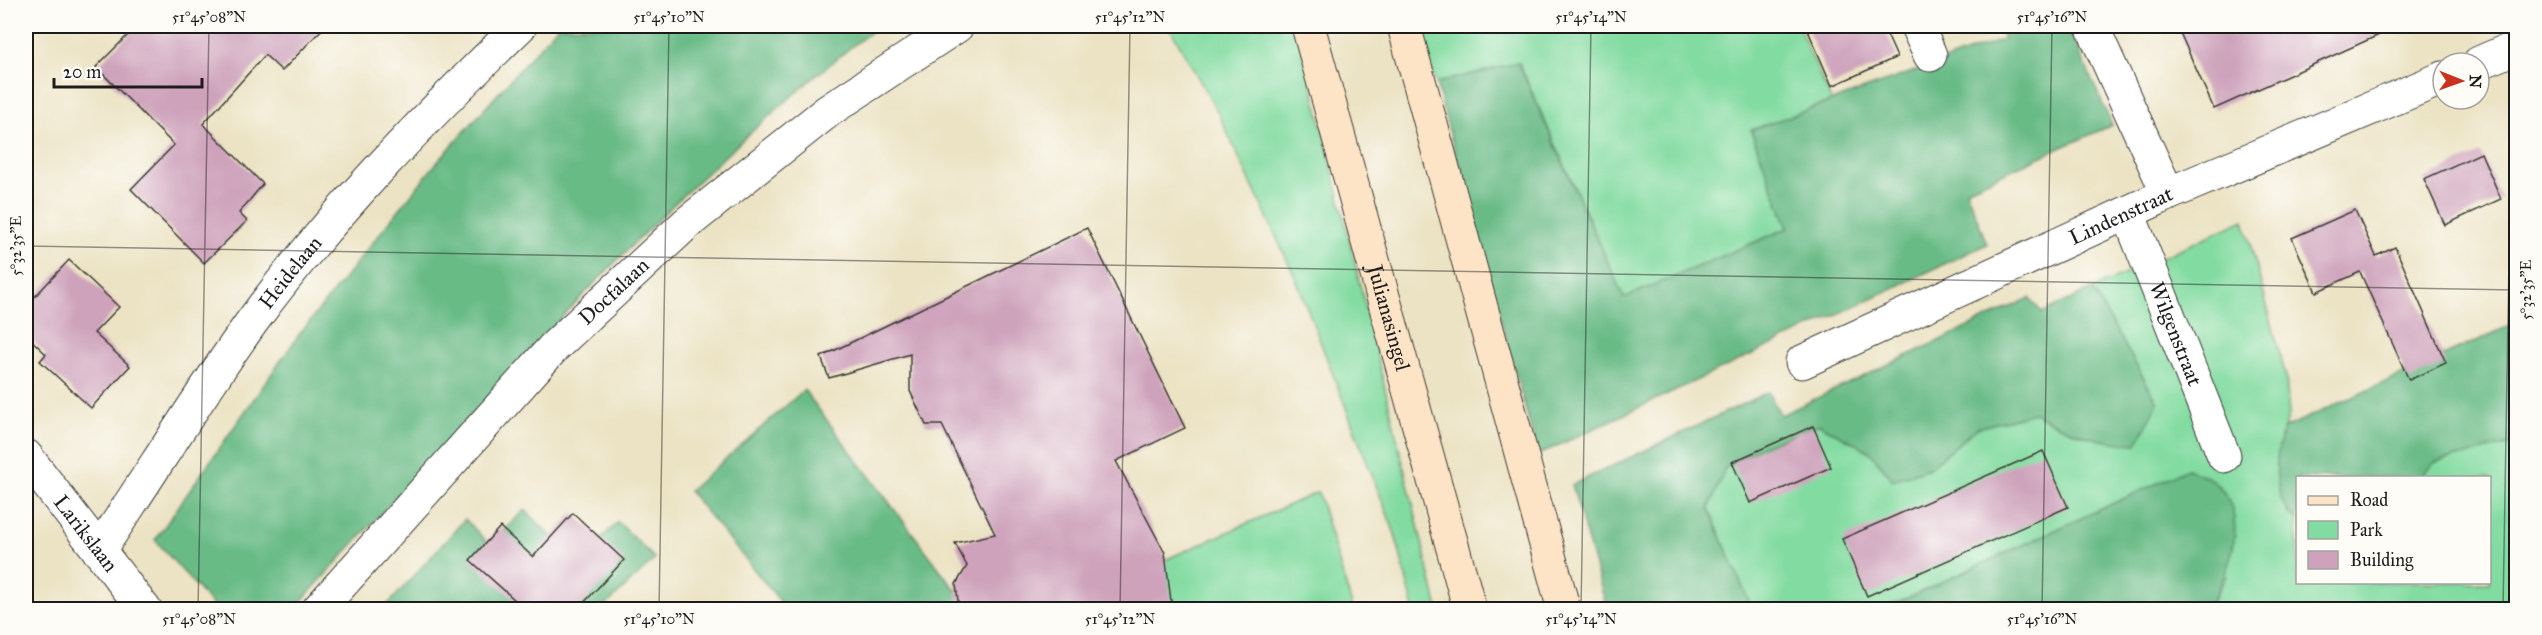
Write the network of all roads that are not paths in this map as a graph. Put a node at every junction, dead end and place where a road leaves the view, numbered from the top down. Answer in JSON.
{"nodes":[{"id":1,"x":520,"y":26,"type":"edge"},
{"id":2,"x":957,"y":26,"type":"edge"},
{"id":3,"x":1308,"y":26,"type":"edge"},
{"id":4,"x":1404,"y":26,"type":"edge"},
{"id":5,"x":1917,"y":26,"type":"edge"},
{"id":6,"x":2092,"y":26,"type":"edge"},
{"id":7,"x":2517,"y":47,"type":"edge"},
{"id":8,"x":1930,"y":55,"type":"dead end"},
{"id":9,"x":2491,"y":58,"type":"edge"},
{"id":10,"x":2431,"y":83,"type":"edge"},
{"id":11,"x":2168,"y":194,"type":"junction"},
{"id":12,"x":2128,"y":213,"type":"junction"},
{"id":13,"x":1802,"y":362,"type":"dead end"},
{"id":14,"x":26,"y":456,"type":"edge"},
{"id":15,"x":2224,"y":456,"type":"dead end"},
{"id":16,"x":99,"y":551,"type":"junction"},
{"id":17,"x":145,"y":609,"type":"edge"},
{"id":18,"x":318,"y":609,"type":"edge"},
{"id":19,"x":1470,"y":609,"type":"edge"},
{"id":20,"x":1564,"y":609,"type":"edge"}],
"edges":[{"from":1,"to":16,"type":"street","name":"Heidelaan"},
{"from":2,"to":18,"type":"street","name":"Docfalaan"},
{"from":3,"to":19,"type":"main road","name":"Julianasingel"},
{"from":4,"to":20,"type":"main road"},
{"from":5,"to":8,"type":"street"},
{"from":6,"to":11,"type":"street"},
{"from":7,"to":9,"type":"street"},
{"from":10,"to":11,"type":"street","name":"Lindenstraat"},
{"from":11,"to":12,"type":"street","name":"Lindenstraat"},
{"from":12,"to":13,"type":"street","name":"Lindenstraat"},
{"from":12,"to":15,"type":"street","name":"Wilgenstraat"},
{"from":14,"to":16,"type":"street","name":"Larikslaan"},
{"from":16,"to":17,"type":"street","name":"Larikslaan"}]}
